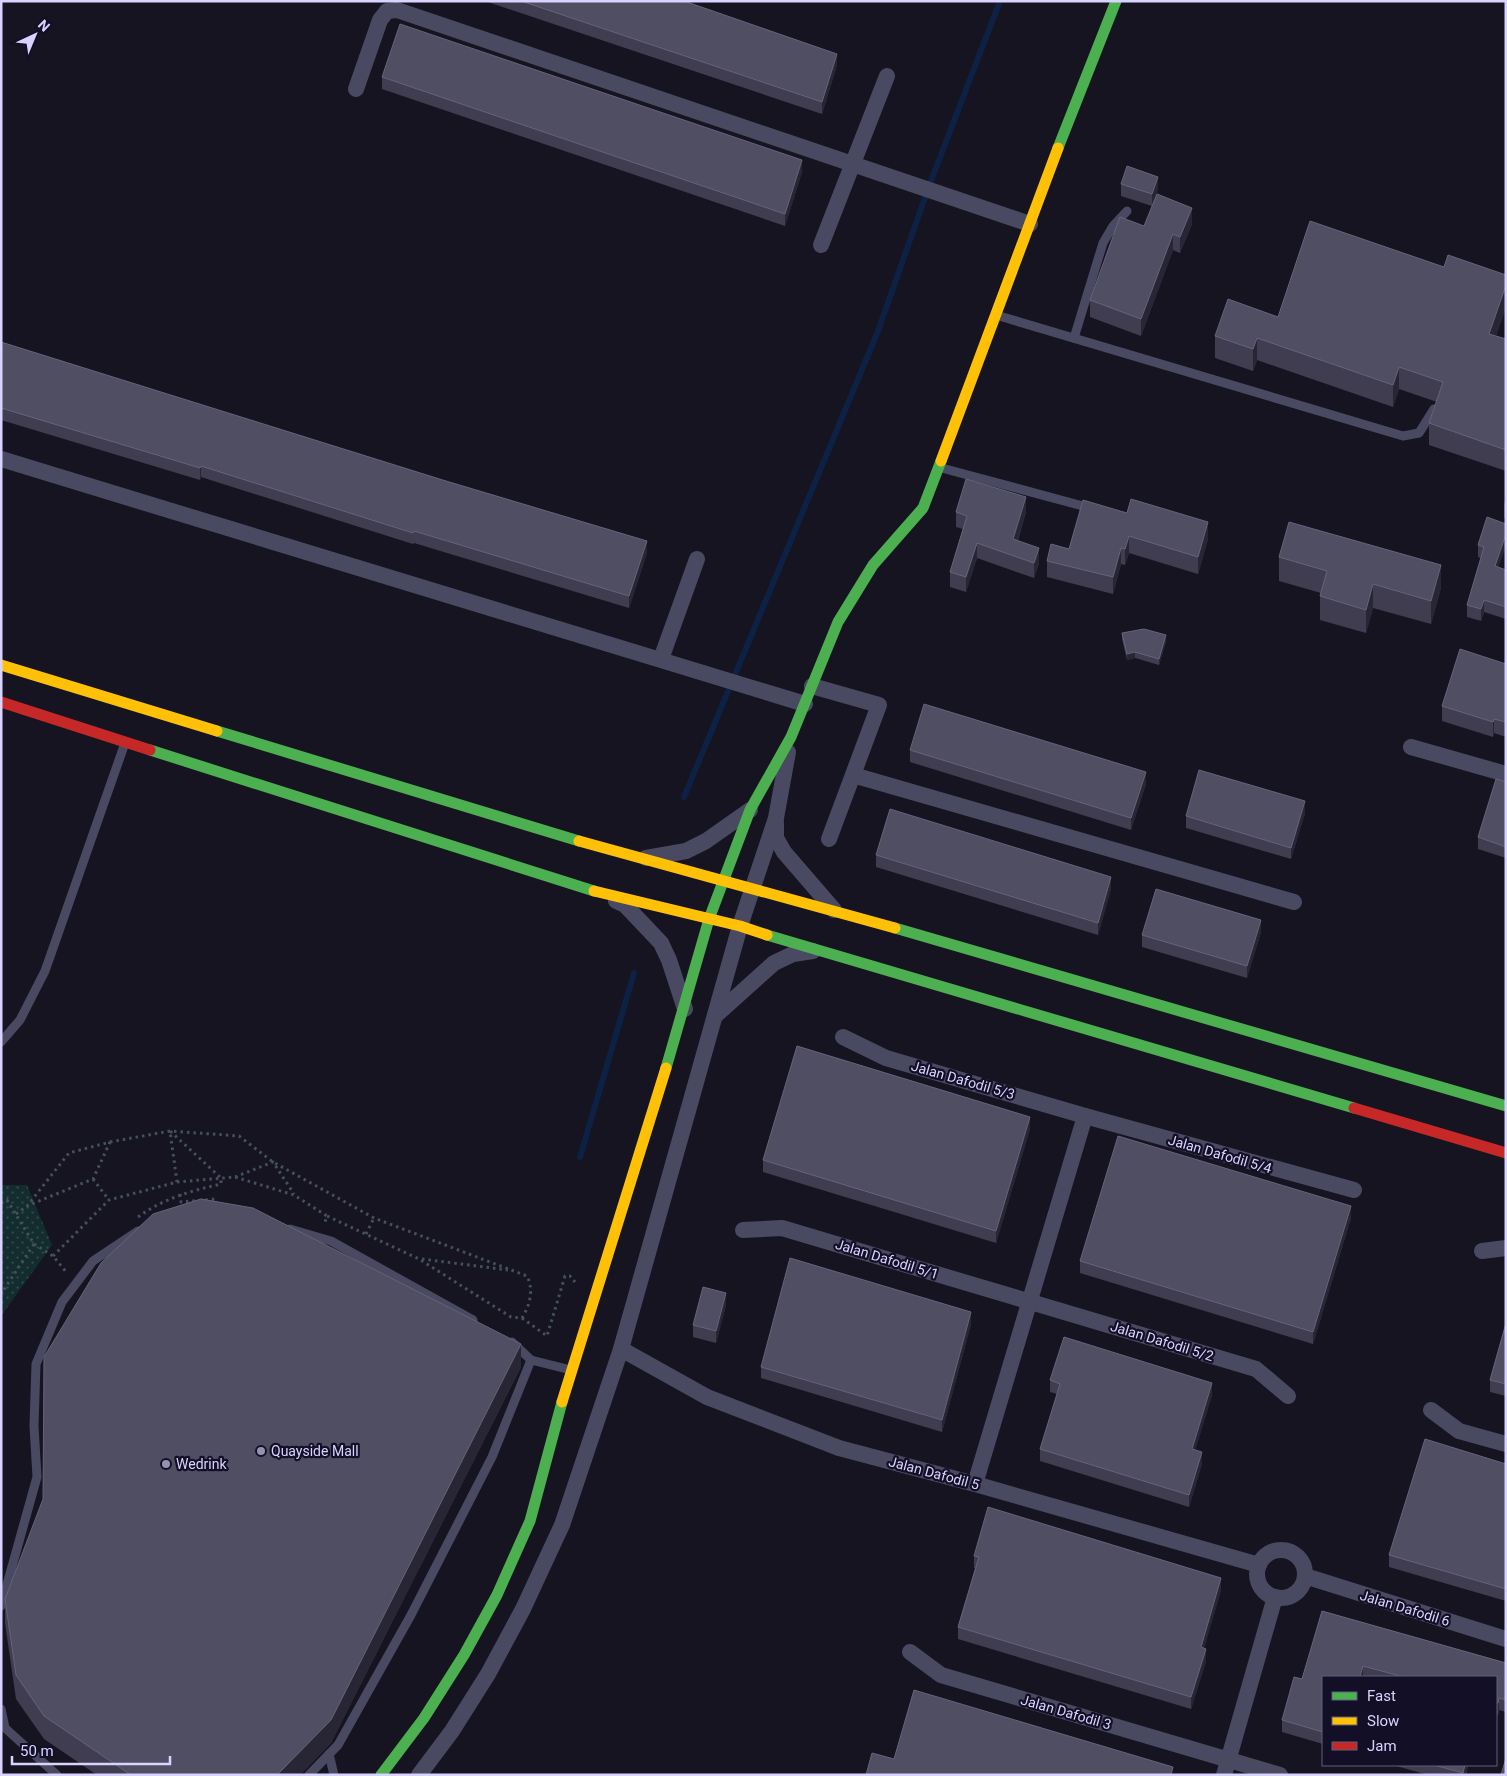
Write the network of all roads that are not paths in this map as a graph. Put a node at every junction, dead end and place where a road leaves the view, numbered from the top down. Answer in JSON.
{"nodes":[{"id":1,"x":1116,"y":1,"type":"edge"},
{"id":2,"x":886,"y":76,"type":"dead end"},
{"id":3,"x":356,"y":89,"type":"dead end"},
{"id":4,"x":852,"y":164,"type":"junction"},
{"id":5,"x":1127,"y":211,"type":"dead end"},
{"id":6,"x":1030,"y":224,"type":"junction"},
{"id":7,"x":821,"y":245,"type":"dead end"},
{"id":8,"x":996,"y":315,"type":"junction"},
{"id":9,"x":1074,"y":338,"type":"junction"},
{"id":10,"x":1434,"y":409,"type":"edge"},
{"id":11,"x":1,"y":459,"type":"edge"},
{"id":12,"x":938,"y":466,"type":"junction"},
{"id":13,"x":1083,"y":506,"type":"edge"},
{"id":14,"x":696,"y":560,"type":"dead end"},
{"id":15,"x":661,"y":659,"type":"junction"},
{"id":16,"x":1,"y":665,"type":"edge"},
{"id":17,"x":812,"y":686,"type":"junction"},
{"id":18,"x":1,"y":702,"type":"edge"},
{"id":19,"x":805,"y":704,"type":"junction"},
{"id":20,"x":791,"y":737,"type":"junction"},
{"id":21,"x":126,"y":740,"type":"junction"},
{"id":22,"x":1412,"y":747,"type":"dead end"},
{"id":23,"x":1506,"y":774,"type":"edge"},
{"id":24,"x":853,"y":775,"type":"junction"},
{"id":25,"x":750,"y":810,"type":"junction"},
{"id":26,"x":776,"y":818,"type":"junction"},
{"id":27,"x":829,"y":839,"type":"dead end"},
{"id":28,"x":639,"y":859,"type":"junction"},
{"id":29,"x":723,"y":883,"type":"junction"},
{"id":30,"x":752,"y":889,"type":"junction"},
{"id":31,"x":592,"y":891,"type":"junction"},
{"id":32,"x":1294,"y":902,"type":"dead end"},
{"id":33,"x":834,"y":910,"type":"junction"},
{"id":34,"x":710,"y":918,"type":"junction"},
{"id":35,"x":740,"y":926,"type":"junction"},
{"id":36,"x":815,"y":950,"type":"junction"},
{"id":37,"x":685,"y":1009,"type":"junction"},
{"id":38,"x":715,"y":1016,"type":"junction"},
{"id":39,"x":843,"y":1037,"type":"dead end"},
{"id":40,"x":1,"y":1042,"type":"edge"},
{"id":41,"x":1506,"y":1106,"type":"edge"},
{"id":42,"x":1085,"y":1116,"type":"junction"},
{"id":43,"x":1506,"y":1153,"type":"edge"},
{"id":44,"x":1354,"y":1190,"type":"dead end"},
{"id":45,"x":152,"y":1227,"type":"edge"},
{"id":46,"x":284,"y":1228,"type":"edge"},
{"id":47,"x":743,"y":1230,"type":"dead end"},
{"id":48,"x":1506,"y":1248,"type":"edge"},
{"id":49,"x":1482,"y":1251,"type":"dead end"},
{"id":50,"x":1029,"y":1301,"type":"junction"},
{"id":51,"x":485,"y":1326,"type":"edge"},
{"id":52,"x":502,"y":1336,"type":"edge"},
{"id":53,"x":621,"y":1349,"type":"junction"},
{"id":54,"x":532,"y":1360,"type":"junction"},
{"id":55,"x":571,"y":1370,"type":"junction"},
{"id":56,"x":1288,"y":1396,"type":"dead end"},
{"id":57,"x":1432,"y":1410,"type":"dead end"},
{"id":58,"x":1506,"y":1444,"type":"edge"},
{"id":59,"x":975,"y":1484,"type":"junction"},
{"id":60,"x":1259,"y":1565,"type":"junction"},
{"id":61,"x":1305,"y":1576,"type":"junction"},
{"id":62,"x":1275,"y":1597,"type":"junction"},
{"id":63,"x":1,"y":1606,"type":"edge"},
{"id":64,"x":1506,"y":1639,"type":"edge"},
{"id":65,"x":910,"y":1652,"type":"dead end"},
{"id":66,"x":1,"y":1709,"type":"edge"},
{"id":67,"x":329,"y":1754,"type":"junction"},
{"id":68,"x":1226,"y":1767,"type":"edge"},
{"id":69,"x":57,"y":1775,"type":"edge"},
{"id":70,"x":309,"y":1775,"type":"edge"},
{"id":71,"x":334,"y":1775,"type":"edge"},
{"id":72,"x":381,"y":1775,"type":"edge"},
{"id":73,"x":420,"y":1775,"type":"edge"},
{"id":74,"x":1280,"y":1775,"type":"edge"}],
"edges":[{"from":1,"to":6,"type":"street"},
{"from":2,"to":4,"type":"street"},
{"from":3,"to":4,"type":"street"},
{"from":4,"to":6,"type":"street"},
{"from":4,"to":7,"type":"street"},
{"from":5,"to":9,"type":"lane"},
{"from":6,"to":8,"type":"street"},
{"from":8,"to":9,"type":"lane"},
{"from":8,"to":12,"type":"street"},
{"from":9,"to":10,"type":"lane"},
{"from":11,"to":15,"type":"street"},
{"from":12,"to":13,"type":"lane"},
{"from":12,"to":17,"type":"street"},
{"from":14,"to":15,"type":"street"},
{"from":15,"to":19,"type":"street"},
{"from":16,"to":28,"type":"street"},
{"from":17,"to":19,"type":"street"},
{"from":17,"to":24,"type":"street"},
{"from":18,"to":21,"type":"street"},
{"from":19,"to":20,"type":"street"},
{"from":20,"to":25,"type":"street"},
{"from":20,"to":26,"type":"street"},
{"from":21,"to":31,"type":"street"},
{"from":21,"to":40,"type":"lane"},
{"from":22,"to":23,"type":"street"},
{"from":24,"to":27,"type":"street"},
{"from":24,"to":32,"type":"street"},
{"from":25,"to":28,"type":"street"},
{"from":25,"to":29,"type":"street"},
{"from":26,"to":30,"type":"street"},
{"from":26,"to":33,"type":"street"},
{"from":28,"to":29,"type":"street"},
{"from":29,"to":30,"type":"street"},
{"from":29,"to":34,"type":"street"},
{"from":30,"to":33,"type":"street"},
{"from":30,"to":35,"type":"street"},
{"from":31,"to":34,"type":"street"},
{"from":31,"to":37,"type":"street"},
{"from":33,"to":41,"type":"street"},
{"from":34,"to":35,"type":"street"},
{"from":34,"to":37,"type":"street"},
{"from":35,"to":36,"type":"street"},
{"from":35,"to":38,"type":"street"},
{"from":36,"to":38,"type":"street"},
{"from":36,"to":43,"type":"street"},
{"from":37,"to":55,"type":"street"},
{"from":38,"to":53,"type":"street"},
{"from":39,"to":42,"type":"street","name":"Jalan Dafodil 5/3"},
{"from":42,"to":44,"type":"street","name":"Jalan Dafodil 5/4"},
{"from":42,"to":50,"type":"street"},
{"from":45,"to":63,"type":"lane"},
{"from":46,"to":51,"type":"lane"},
{"from":47,"to":50,"type":"street","name":"Jalan Dafodil 5/1"},
{"from":48,"to":49,"type":"street"},
{"from":50,"to":56,"type":"street","name":"Jalan Dafodil 5/2"},
{"from":50,"to":59,"type":"street"},
{"from":52,"to":54,"type":"lane"},
{"from":53,"to":59,"type":"street","name":"Jalan Dafodil 5"},
{"from":53,"to":73,"type":"street"},
{"from":54,"to":55,"type":"lane"},
{"from":54,"to":67,"type":"lane"},
{"from":55,"to":72,"type":"street"},
{"from":57,"to":58,"type":"street"},
{"from":59,"to":60,"type":"street","name":"Jalan Dafodil 5"},
{"from":60,"to":61,"type":"street"},
{"from":60,"to":62,"type":"street"},
{"from":61,"to":62,"type":"street"},
{"from":61,"to":64,"type":"street","name":"Jalan Dafodil 6"},
{"from":62,"to":68,"type":"street"},
{"from":65,"to":68,"type":"street","name":"Jalan Dafodil 3"},
{"from":66,"to":69,"type":"lane"},
{"from":67,"to":70,"type":"lane"},
{"from":67,"to":71,"type":"lane"},
{"from":68,"to":74,"type":"street","name":"Jalan Dafodil 3"}]}
